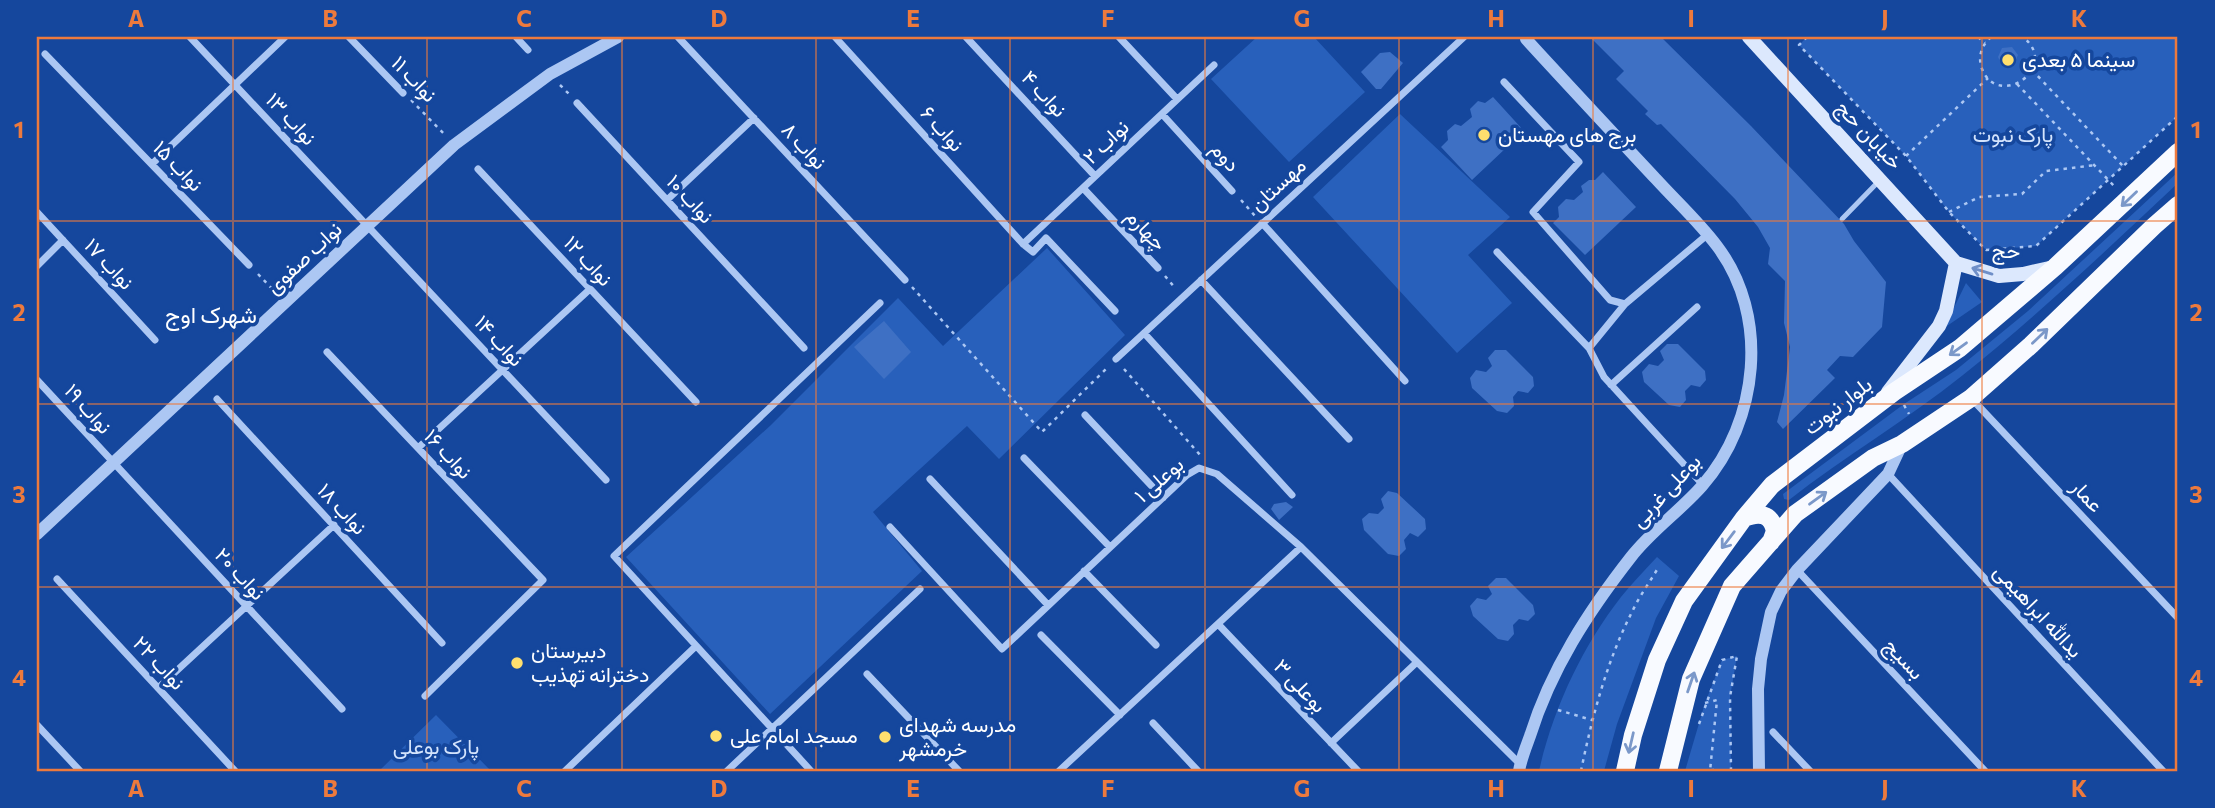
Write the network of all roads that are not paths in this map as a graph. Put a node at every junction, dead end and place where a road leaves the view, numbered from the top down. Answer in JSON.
{"nodes":[{"id":1,"x":190,"y":37,"type":"edge"},
{"id":2,"x":285,"y":37,"type":"edge"},
{"id":3,"x":349,"y":37,"type":"edge"},
{"id":4,"x":516,"y":37,"type":"edge"},
{"id":5,"x":618,"y":37,"type":"edge"},
{"id":6,"x":678,"y":37,"type":"edge"},
{"id":7,"x":966,"y":37,"type":"edge"},
{"id":8,"x":1119,"y":37,"type":"edge"},
{"id":9,"x":1464,"y":37,"type":"edge"},
{"id":10,"x":1749,"y":37,"type":"edge"},
{"id":11,"x":839,"y":38,"type":"edge"},
{"id":12,"x":1526,"y":39,"type":"dead end"},
{"id":13,"x":528,"y":50,"type":"dead end"},
{"id":14,"x":45,"y":54,"type":"dead end"},
{"id":15,"x":1214,"y":65,"type":"dead end"},
{"id":16,"x":1504,"y":82,"type":"dead end"},
{"id":17,"x":235,"y":85,"type":"junction"},
{"id":18,"x":403,"y":93,"type":"road end"},
{"id":19,"x":1177,"y":99,"type":"junction"},
{"id":20,"x":577,"y":103,"type":"road end"},
{"id":21,"x":1162,"y":114,"type":"junction"},
{"id":22,"x":754,"y":118,"type":"junction"},
{"id":23,"x":2178,"y":152,"type":"edge"},
{"id":24,"x":152,"y":164,"type":"junction"},
{"id":25,"x":478,"y":169,"type":"dead end"},
{"id":26,"x":1096,"y":176,"type":"junction"},
{"id":27,"x":1881,"y":179,"type":"junction"},
{"id":28,"x":1083,"y":188,"type":"junction"},
{"id":29,"x":1232,"y":191,"type":"road end"},
{"id":30,"x":667,"y":200,"type":"junction"},
{"id":31,"x":37,"y":212,"type":"edge"},
{"id":32,"x":2175,"y":213,"type":"edge"},
{"id":33,"x":1842,"y":219,"type":"dead end"},
{"id":34,"x":1262,"y":223,"type":"junction"},
{"id":35,"x":367,"y":225,"type":"junction"},
{"id":36,"x":1707,"y":235,"type":"junction"},
{"id":37,"x":63,"y":240,"type":"junction"},
{"id":38,"x":1023,"y":244,"type":"junction"},
{"id":39,"x":1497,"y":252,"type":"dead end"},
{"id":40,"x":1956,"y":263,"type":"junction"},
{"id":41,"x":249,"y":265,"type":"road end"},
{"id":42,"x":37,"y":266,"type":"edge"},
{"id":43,"x":2055,"y":267,"type":"junction"},
{"id":44,"x":1158,"y":268,"type":"road end"},
{"id":45,"x":905,"y":279,"type":"road end"},
{"id":46,"x":1202,"y":280,"type":"junction"},
{"id":47,"x":590,"y":289,"type":"junction"},
{"id":48,"x":880,"y":303,"type":"dead end"},
{"id":49,"x":1625,"y":304,"type":"junction"},
{"id":50,"x":1697,"y":307,"type":"dead end"},
{"id":51,"x":1115,"y":311,"type":"dead end"},
{"id":52,"x":1144,"y":333,"type":"junction"},
{"id":53,"x":155,"y":340,"type":"dead end"},
{"id":54,"x":804,"y":348,"type":"dead end"},
{"id":55,"x":1589,"y":348,"type":"junction"},
{"id":56,"x":327,"y":352,"type":"dead end"},
{"id":57,"x":1116,"y":359,"type":"road end"},
{"id":58,"x":503,"y":370,"type":"junction"},
{"id":59,"x":37,"y":380,"type":"edge"},
{"id":60,"x":1405,"y":381,"type":"dead end"},
{"id":61,"x":1611,"y":385,"type":"junction"},
{"id":62,"x":216,"y":398,"type":"dead end"},
{"id":63,"x":1971,"y":398,"type":"junction"},
{"id":64,"x":696,"y":402,"type":"dead end"},
{"id":65,"x":1878,"y":404,"type":"junction"},
{"id":66,"x":1085,"y":415,"type":"dead end"},
{"id":67,"x":1349,"y":439,"type":"dead end"},
{"id":68,"x":1902,"y":444,"type":"junction"},
{"id":69,"x":418,"y":448,"type":"junction"},
{"id":70,"x":1024,"y":457,"type":"dead end"},
{"id":71,"x":113,"y":463,"type":"junction"},
{"id":72,"x":1888,"y":474,"type":"junction"},
{"id":73,"x":930,"y":479,"type":"dead end"},
{"id":74,"x":606,"y":480,"type":"dead end"},
{"id":75,"x":1703,"y":485,"type":"junction"},
{"id":76,"x":1772,"y":485,"type":"junction"},
{"id":77,"x":1292,"y":495,"type":"dead end"},
{"id":78,"x":1163,"y":498,"type":"junction"},
{"id":79,"x":1795,"y":514,"type":"junction"},
{"id":80,"x":1744,"y":518,"type":"junction"},
{"id":81,"x":334,"y":525,"type":"junction"},
{"id":82,"x":890,"y":527,"type":"dead end"},
{"id":83,"x":37,"y":534,"type":"edge"},
{"id":84,"x":1771,"y":542,"type":"junction"},
{"id":85,"x":1110,"y":547,"type":"junction"},
{"id":86,"x":1301,"y":547,"type":"junction"},
{"id":87,"x":1797,"y":570,"type":"junction"},
{"id":88,"x":1084,"y":571,"type":"junction"},
{"id":89,"x":57,"y":579,"type":"dead end"},
{"id":90,"x":920,"y":589,"type":"dead end"},
{"id":91,"x":1048,"y":605,"type":"junction"},
{"id":92,"x":246,"y":606,"type":"junction"},
{"id":93,"x":2178,"y":618,"type":"edge"},
{"id":94,"x":1218,"y":624,"type":"junction"},
{"id":95,"x":1041,"y":635,"type":"dead end"},
{"id":96,"x":442,"y":643,"type":"dead end"},
{"id":97,"x":1156,"y":645,"type":"dead end"},
{"id":98,"x":696,"y":646,"type":"junction"},
{"id":99,"x":1417,"y":662,"type":"junction"},
{"id":100,"x":867,"y":674,"type":"dead end"},
{"id":101,"x":158,"y":688,"type":"junction"},
{"id":102,"x":425,"y":696,"type":"dead end"},
{"id":103,"x":342,"y":709,"type":"dead end"},
{"id":104,"x":1120,"y":715,"type":"junction"},
{"id":105,"x":1153,"y":723,"type":"dead end"},
{"id":106,"x":37,"y":724,"type":"edge"},
{"id":107,"x":772,"y":729,"type":"junction"},
{"id":108,"x":1773,"y":732,"type":"dead end"},
{"id":109,"x":1331,"y":743,"type":"junction"},
{"id":110,"x":1520,"y":768,"type":"edge"},
{"id":111,"x":77,"y":770,"type":"edge"},
{"id":112,"x":235,"y":771,"type":"edge"},
{"id":113,"x":565,"y":771,"type":"edge"},
{"id":114,"x":727,"y":771,"type":"edge"},
{"id":115,"x":811,"y":771,"type":"edge"},
{"id":116,"x":959,"y":771,"type":"edge"},
{"id":117,"x":1059,"y":771,"type":"edge"},
{"id":118,"x":1198,"y":771,"type":"edge"},
{"id":119,"x":1358,"y":771,"type":"edge"},
{"id":120,"x":1625,"y":771,"type":"edge"},
{"id":121,"x":1668,"y":771,"type":"edge"},
{"id":122,"x":1759,"y":771,"type":"edge"},
{"id":123,"x":1810,"y":771,"type":"edge"},
{"id":124,"x":1986,"y":771,"type":"edge"},
{"id":125,"x":2163,"y":771,"type":"edge"}],
"edges":[{"from":1,"to":17,"type":"street","name":"نواب ۱۳"},
{"from":2,"to":17,"type":"street"},
{"from":3,"to":18,"type":"street","name":"نواب ۱۱"},
{"from":4,"to":13,"type":"street"},
{"from":5,"to":35,"type":"street","name":"نواب صفوی"},
{"from":6,"to":22,"type":"street","name":"نواب ۸"},
{"from":7,"to":26,"type":"street","name":"نواب ۴"},
{"from":8,"to":19,"type":"street"},
{"from":9,"to":34,"type":"street","name":"مهستان"},
{"from":10,"to":27,"type":"main road","name":"خیابان حج"},
{"from":11,"to":38,"type":"street","name":"نواب ۶"},
{"from":12,"to":36,"type":"street","name":"بوعلی غربی"},
{"from":14,"to":24,"type":"street","name":"نواب ۱۵"},
{"from":15,"to":19,"type":"street","name":"نواب ۲"},
{"from":16,"to":49,"type":"street"},
{"from":17,"to":24,"type":"street"},
{"from":17,"to":35,"type":"street","name":"نواب ۱۳"},
{"from":19,"to":21,"type":"street","name":"نواب ۲"},
{"from":20,"to":30,"type":"street","name":"نواب ۱۰"},
{"from":21,"to":26,"type":"street","name":"نواب ۲"},
{"from":21,"to":29,"type":"street","name":"دوم"},
{"from":22,"to":30,"type":"street"},
{"from":22,"to":45,"type":"street","name":"نواب ۸"},
{"from":23,"to":43,"type":"main road","name":"بلوار نبوت","one_way":true},
{"from":24,"to":41,"type":"street","name":"نواب ۱۵"},
{"from":25,"to":47,"type":"street","name":"نواب ۱۲"},
{"from":26,"to":28,"type":"street","name":"نواب ۲"},
{"from":27,"to":33,"type":"lane"},
{"from":27,"to":40,"type":"main road","name":"خیابان حج"},
{"from":28,"to":38,"type":"street","name":"نواب ۲"},
{"from":28,"to":44,"type":"street","name":"چهارم"},
{"from":30,"to":54,"type":"street","name":"نواب ۱۰"},
{"from":31,"to":37,"type":"street","name":"نواب ۱۷"},
{"from":63,"to":32,"type":"main road","one_way":true},
{"from":34,"to":46,"type":"street","name":"مهستان"},
{"from":34,"to":60,"type":"street"},
{"from":35,"to":58,"type":"street","name":"نواب ۱۴"},
{"from":35,"to":71,"type":"street","name":"نواب صفوی"},
{"from":36,"to":49,"type":"street"},
{"from":36,"to":75,"type":"street","name":"بوعلی غربی"},
{"from":37,"to":42,"type":"street"},
{"from":37,"to":53,"type":"street","name":"نواب ۱۷"},
{"from":38,"to":51,"type":"street"},
{"from":39,"to":55,"type":"street"},
{"from":43,"to":40,"type":"main road","name":"حج","one_way":true},
{"from":40,"to":65,"type":"main road"},
{"from":43,"to":65,"type":"main road","name":"بلوار نبوت","one_way":true},
{"from":46,"to":52,"type":"street","name":"مهستان"},
{"from":46,"to":67,"type":"street"},
{"from":47,"to":58,"type":"street"},
{"from":47,"to":64,"type":"street","name":"نواب ۱۲"},
{"from":48,"to":98,"type":"street"},
{"from":49,"to":55,"type":"street"},
{"from":50,"to":61,"type":"street"},
{"from":52,"to":57,"type":"street","name":"مهستان"},
{"from":52,"to":77,"type":"street"},
{"from":55,"to":61,"type":"street"},
{"from":56,"to":69,"type":"street","name":"نواب ۱۶"},
{"from":58,"to":69,"type":"street"},
{"from":58,"to":74,"type":"street","name":"نواب ۱۴"},
{"from":59,"to":71,"type":"street","name":"نواب ۱۹"},
{"from":61,"to":75,"type":"street"},
{"from":62,"to":81,"type":"street","name":"نواب ۱۸"},
{"from":63,"to":68,"type":"main road"},
{"from":63,"to":93,"type":"street","name":"عمار"},
{"from":65,"to":76,"type":"main road","name":"بلوار نبوت"},
{"from":66,"to":78,"type":"street"},
{"from":68,"to":72,"type":"street"},
{"from":79,"to":68,"type":"main road","one_way":true},
{"from":69,"to":102,"type":"street","name":"نواب ۱۶"},
{"from":70,"to":85,"type":"street"},
{"from":71,"to":83,"type":"street","name":"نواب صفوی"},
{"from":71,"to":92,"type":"street","name":"نواب ۲۰"},
{"from":72,"to":87,"type":"street"},
{"from":72,"to":125,"type":"street","name":"یدالله ابراهیمی"},
{"from":73,"to":91,"type":"street"},
{"from":75,"to":110,"type":"street","name":"بوعلی غربی"},
{"from":76,"to":79,"type":"main road"},
{"from":76,"to":80,"type":"main road","name":"بلوار نبوت"},
{"from":78,"to":85,"type":"street","name":"بوعلی ۱"},
{"from":78,"to":86,"type":"street","name":"بوعلی ۱"},
{"from":79,"to":84,"type":"main road"},
{"from":80,"to":84,"type":"main road"},
{"from":80,"to":120,"type":"main road","name":"بلوار نبوت","one_way":true},
{"from":81,"to":92,"type":"street"},
{"from":81,"to":96,"type":"street","name":"نواب ۱۸"},
{"from":82,"to":91,"type":"street","name":"بوعلی ۱"},
{"from":121,"to":84,"type":"main road","one_way":true},
{"from":85,"to":88,"type":"street","name":"بوعلی ۱"},
{"from":86,"to":94,"type":"street"},
{"from":86,"to":99,"type":"street","name":"بوعلی ۱"},
{"from":87,"to":122,"type":"street"},
{"from":87,"to":124,"type":"street","name":"بسیج"},
{"from":88,"to":91,"type":"street","name":"بوعلی ۱"},
{"from":88,"to":97,"type":"street"},
{"from":89,"to":101,"type":"street","name":"نواب ۲۲"},
{"from":90,"to":107,"type":"street"},
{"from":92,"to":101,"type":"street"},
{"from":92,"to":103,"type":"street","name":"نواب ۲۰"},
{"from":94,"to":104,"type":"street"},
{"from":94,"to":109,"type":"street","name":"بوعلی ۳"},
{"from":95,"to":104,"type":"street"},
{"from":98,"to":107,"type":"street"},
{"from":98,"to":113,"type":"street"},
{"from":99,"to":109,"type":"street"},
{"from":99,"to":110,"type":"street","name":"بوعلی ۱"},
{"from":100,"to":116,"type":"street"},
{"from":101,"to":112,"type":"street","name":"نواب ۲۲"},
{"from":104,"to":117,"type":"street"},
{"from":105,"to":118,"type":"street"},
{"from":106,"to":111,"type":"street"},
{"from":107,"to":114,"type":"street"},
{"from":107,"to":115,"type":"street"},
{"from":108,"to":123,"type":"street"},
{"from":109,"to":119,"type":"street","name":"بوعلی ۳"}]}
